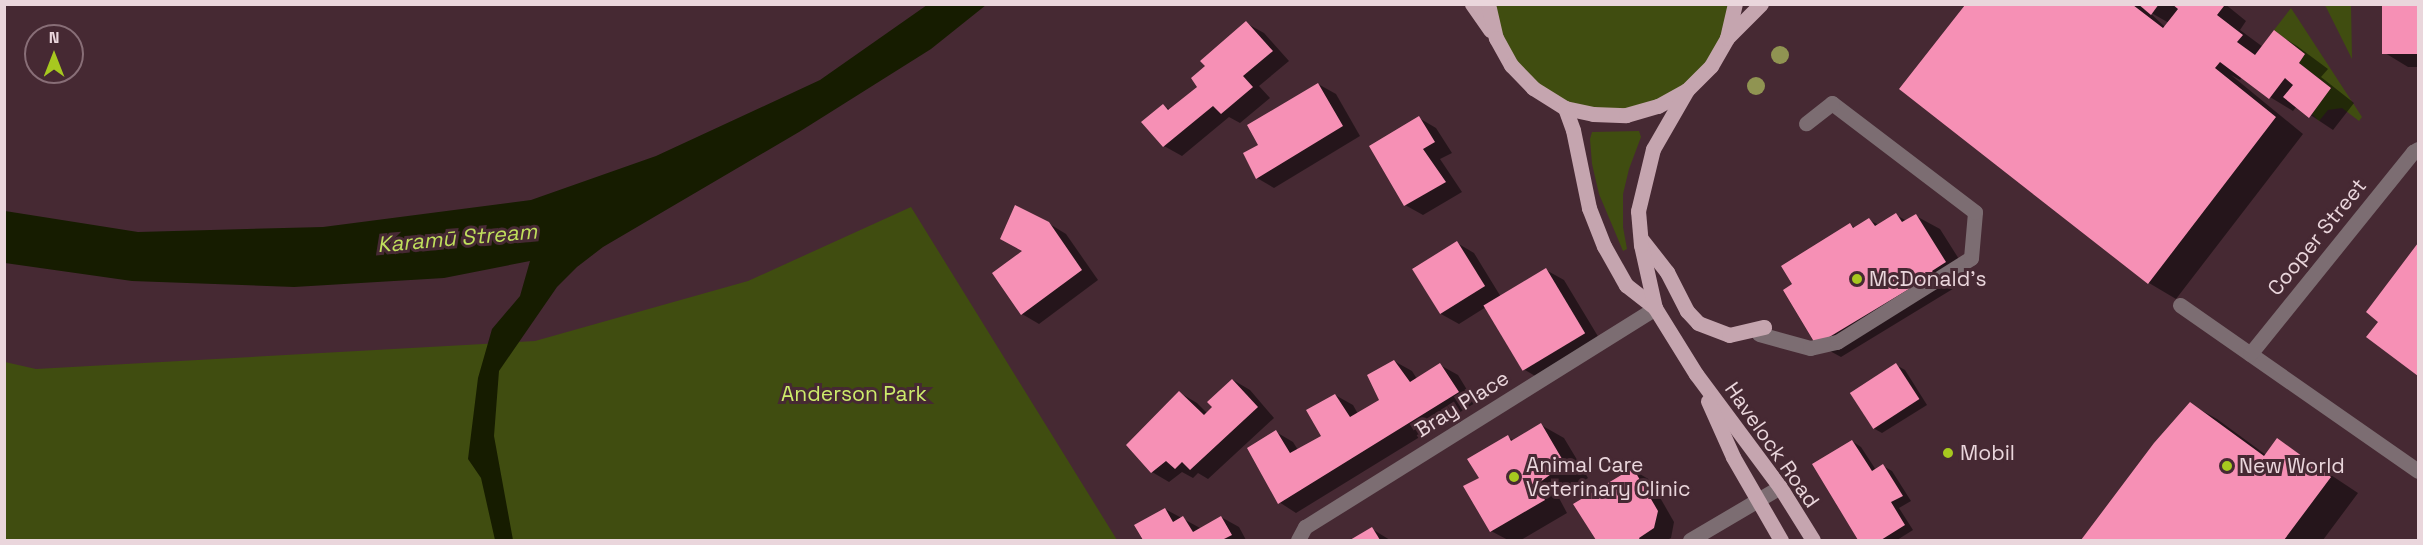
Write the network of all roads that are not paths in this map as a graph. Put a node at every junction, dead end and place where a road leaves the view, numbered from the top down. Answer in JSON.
{"nodes":[{"id":1,"x":1472,"y":4,"type":"edge"},
{"id":2,"x":1488,"y":4,"type":"edge"},
{"id":3,"x":1735,"y":4,"type":"edge"},
{"id":4,"x":1761,"y":4,"type":"edge"},
{"id":5,"x":1496,"y":38,"type":"junction"},
{"id":6,"x":1727,"y":38,"type":"junction"},
{"id":7,"x":1687,"y":90,"type":"junction"},
{"id":8,"x":1565,"y":108,"type":"junction"},
{"id":9,"x":1806,"y":123,"type":"dead end"},
{"id":10,"x":2418,"y":149,"type":"edge"},
{"id":11,"x":1640,"y":238,"type":"junction"},
{"id":12,"x":2180,"y":305,"type":"dead end"},
{"id":13,"x":1655,"y":308,"type":"junction"},
{"id":14,"x":1761,"y":330,"type":"joint"},
{"id":15,"x":2250,"y":354,"type":"junction"},
{"id":16,"x":1696,"y":374,"type":"junction"},
{"id":17,"x":2418,"y":471,"type":"edge"},
{"id":18,"x":1780,"y":487,"type":"junction"},
{"id":19,"x":1758,"y":500,"type":"junction"},
{"id":20,"x":1298,"y":540,"type":"edge"},
{"id":21,"x":1690,"y":540,"type":"edge"},
{"id":22,"x":1781,"y":540,"type":"edge"},
{"id":23,"x":1813,"y":540,"type":"edge"}],
"edges":[{"from":1,"to":5,"type":"main road"},
{"from":2,"to":5,"type":"main road"},
{"from":3,"to":6,"type":"main road"},
{"from":4,"to":6,"type":"main road"},
{"from":5,"to":8,"type":"main road"},
{"from":6,"to":7,"type":"main road"},
{"from":7,"to":8,"type":"main road"},
{"from":7,"to":11,"type":"main road","name":"Havelock Road"},
{"from":8,"to":13,"type":"main road","name":"Havelock Road"},
{"from":9,"to":14,"type":"street"},
{"from":10,"to":15,"type":"street","name":"Cooper Street"},
{"from":11,"to":13,"type":"main road","name":"Havelock Road"},
{"from":11,"to":14,"type":"main road"},
{"from":12,"to":15,"type":"street"},
{"from":13,"to":16,"type":"main road","name":"Havelock Road"},
{"from":13,"to":20,"type":"street","name":"Bray Place"},
{"from":15,"to":17,"type":"street"},
{"from":16,"to":18,"type":"main road","name":"Havelock Road"},
{"from":16,"to":19,"type":"main road","name":"Havelock Road"},
{"from":18,"to":19,"type":"street"},
{"from":18,"to":23,"type":"main road","name":"Havelock Road"},
{"from":19,"to":21,"type":"street"},
{"from":19,"to":22,"type":"main road","name":"Havelock Road"}]}
